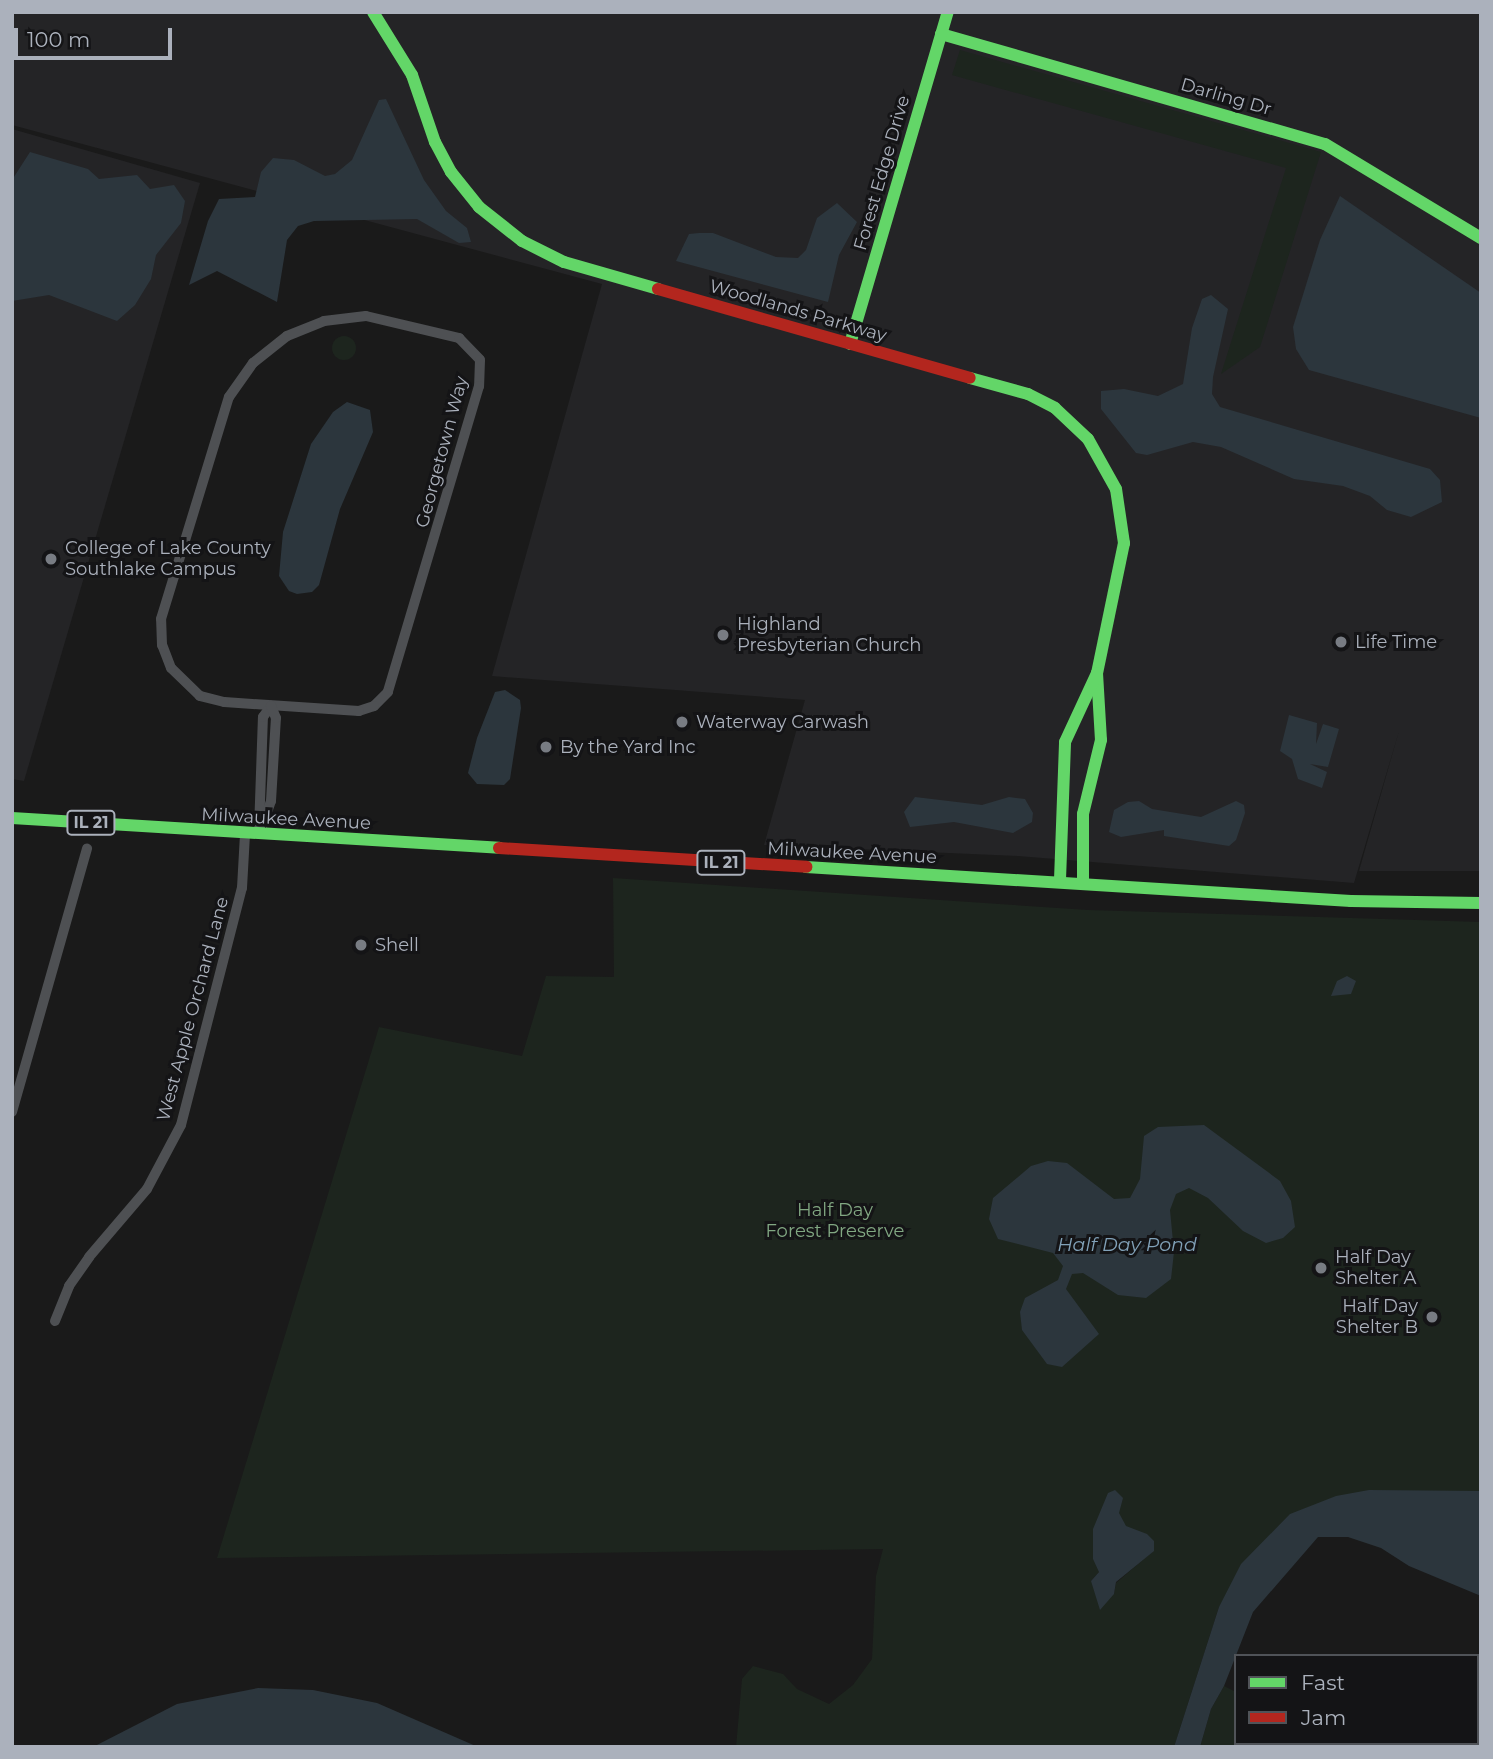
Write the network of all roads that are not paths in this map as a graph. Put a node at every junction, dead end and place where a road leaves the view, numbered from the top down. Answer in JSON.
{"nodes":[{"id":1,"x":373,"y":12,"type":"edge"},
{"id":2,"x":948,"y":12,"type":"edge"},
{"id":3,"x":941,"y":34,"type":"junction"},
{"id":4,"x":1481,"y":238,"type":"edge"},
{"id":5,"x":850,"y":344,"type":"junction"},
{"id":6,"x":1097,"y":673,"type":"junction"},
{"id":7,"x":271,"y":706,"type":"junction"},
{"id":8,"x":12,"y":818,"type":"edge"},
{"id":9,"x":259,"y":834,"type":"junction"},
{"id":10,"x":245,"y":835,"type":"junction"},
{"id":11,"x":87,"y":849,"type":"dead end"},
{"id":12,"x":1060,"y":880,"type":"junction"},
{"id":13,"x":1083,"y":881,"type":"junction"},
{"id":14,"x":1481,"y":903,"type":"edge"},
{"id":15,"x":12,"y":1112,"type":"edge"},
{"id":16,"x":55,"y":1321,"type":"dead end"}],
"edges":[{"from":1,"to":5,"type":"street","name":"Woodlands Parkway"},
{"from":2,"to":3,"type":"street","name":"Forest Edge Drive"},
{"from":3,"to":4,"type":"street","name":"Darling Dr"},
{"from":3,"to":5,"type":"street","name":"Forest Edge Drive"},
{"from":5,"to":6,"type":"street","name":"Woodlands Parkway"},
{"from":6,"to":12,"type":"street","name":"Woodlands Parkway"},
{"from":6,"to":13,"type":"street","name":"Woodlands Parkway"},
{"from":7,"to":7,"type":"street","name":"Georgetown Way"},
{"from":7,"to":9,"type":"street"},
{"from":8,"to":10,"type":"street","name":"Milwaukee Avenue","number":"IL 21"},
{"from":9,"to":10,"type":"street","name":"Milwaukee Avenue","number":"IL 21"},
{"from":9,"to":12,"type":"street","name":"Milwaukee Avenue","number":"IL 21"},
{"from":10,"to":16,"type":"street","name":"West Apple Orchard Lane"},
{"from":11,"to":15,"type":"street"},
{"from":12,"to":13,"type":"street","name":"Milwaukee Avenue","number":"IL 21"},
{"from":13,"to":14,"type":"street","name":"Milwaukee Avenue","number":"IL 21"}]}
